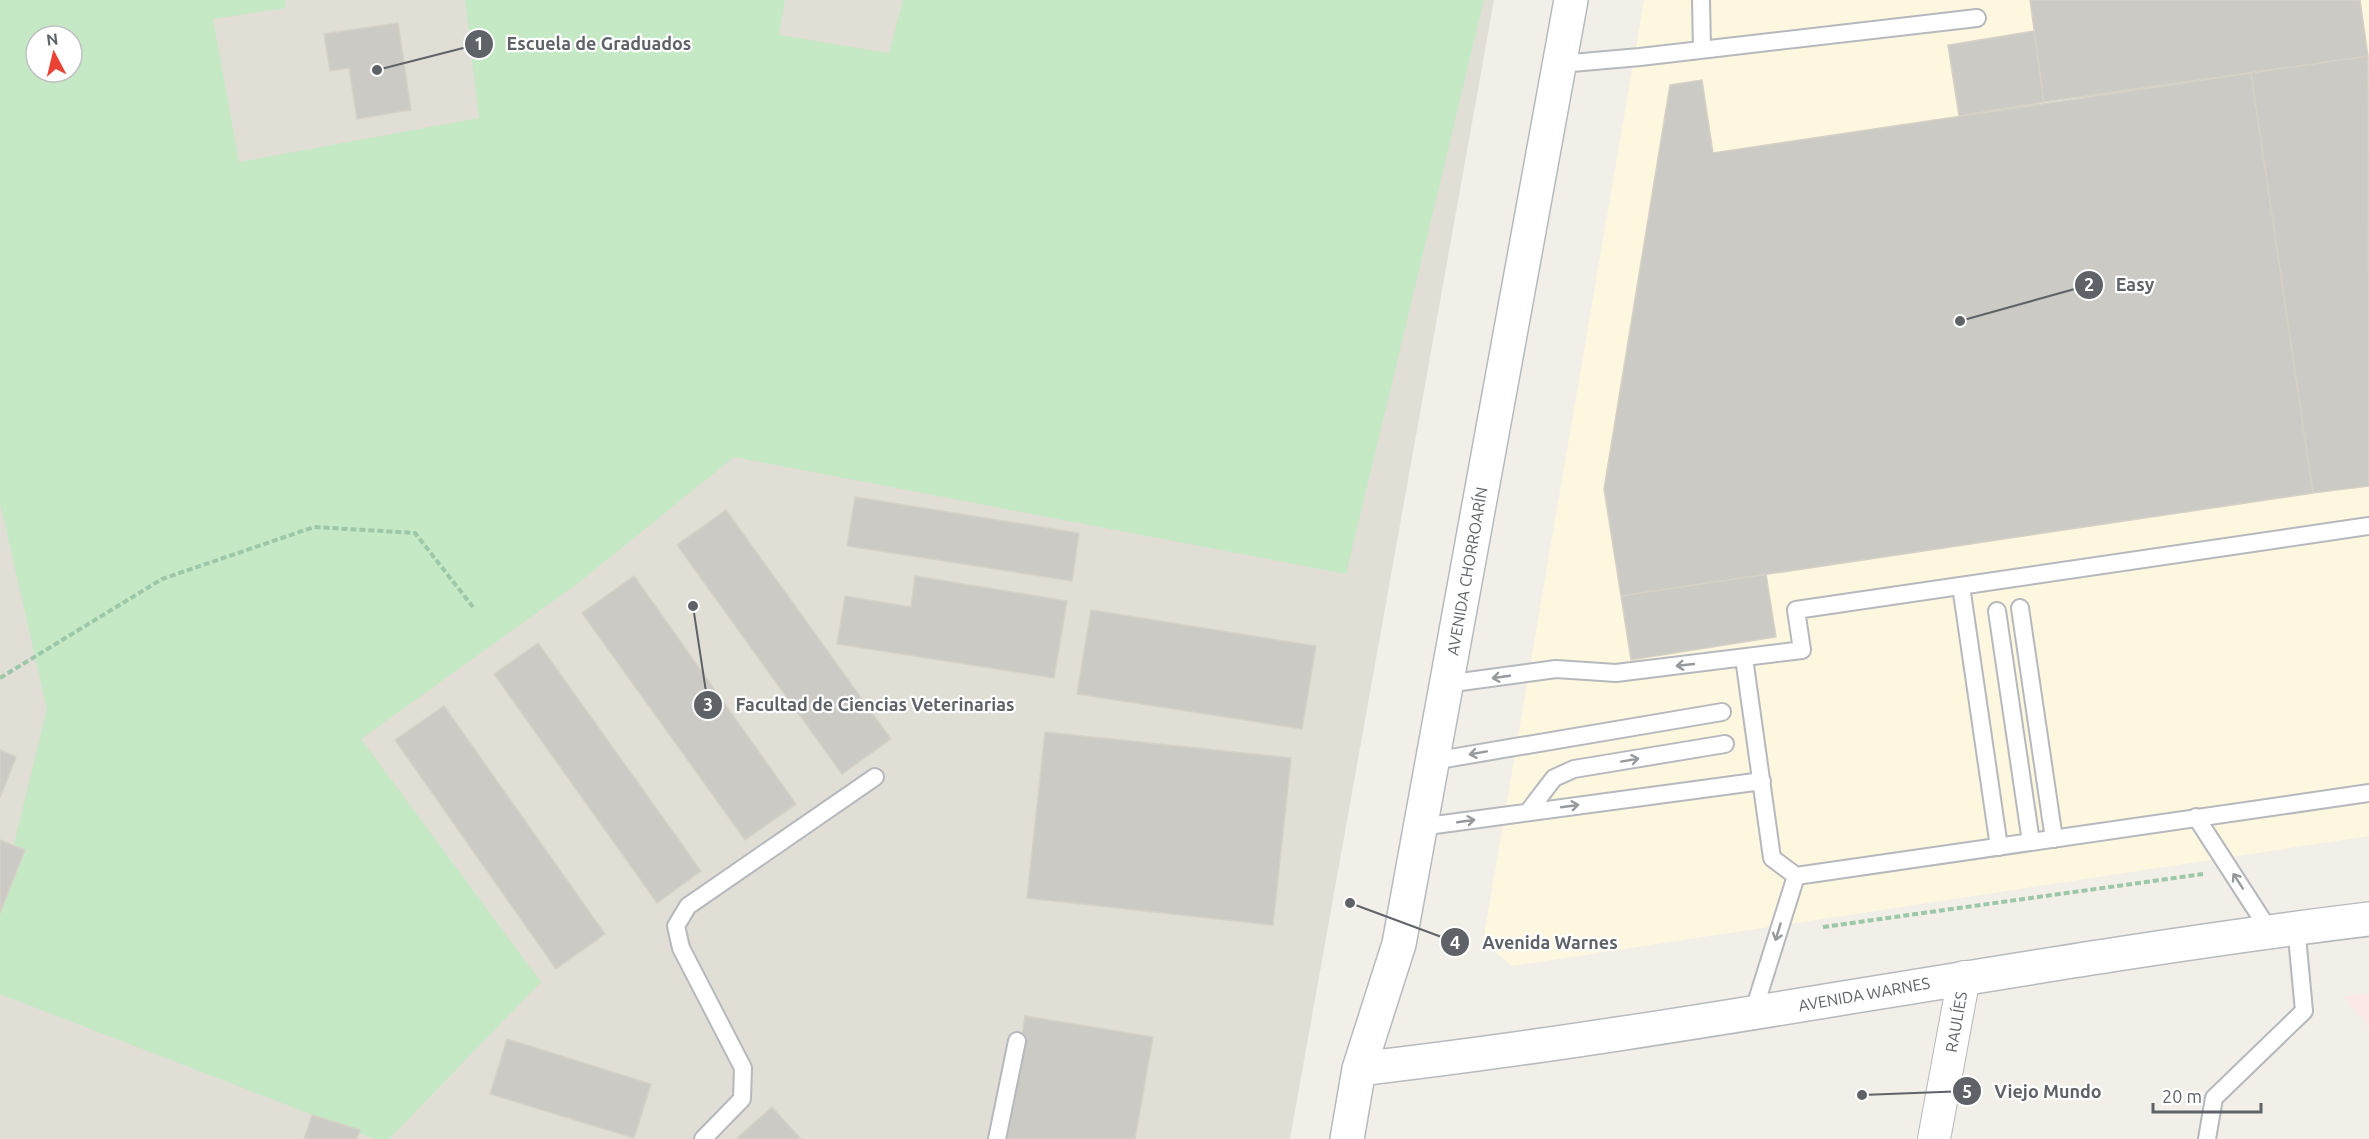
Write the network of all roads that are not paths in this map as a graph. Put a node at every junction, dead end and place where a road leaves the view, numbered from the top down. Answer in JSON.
{"nodes":[{"id":1,"x":1571,"y":0,"type":"edge"},
{"id":2,"x":1701,"y":0,"type":"edge"},
{"id":3,"x":1977,"y":18,"type":"dead end"},
{"id":4,"x":1702,"y":49,"type":"junction"},
{"id":5,"x":1560,"y":63,"type":"junction"},
{"id":6,"x":2369,"y":526,"type":"edge"},
{"id":7,"x":1961,"y":586,"type":"junction"},
{"id":8,"x":2020,"y":608,"type":"dead end"},
{"id":9,"x":1997,"y":611,"type":"dead end"},
{"id":10,"x":1744,"y":658,"type":"junction"},
{"id":11,"x":1446,"y":684,"type":"junction"},
{"id":12,"x":1722,"y":712,"type":"dead end"},
{"id":13,"x":1725,"y":744,"type":"dead end"},
{"id":14,"x":1432,"y":761,"type":"junction"},
{"id":15,"x":875,"y":777,"type":"dead end"},
{"id":16,"x":1762,"y":781,"type":"junction"},
{"id":17,"x":2369,"y":793,"type":"edge"},
{"id":18,"x":1528,"y":812,"type":"junction"},
{"id":19,"x":2196,"y":818,"type":"junction"},
{"id":20,"x":1420,"y":827,"type":"junction"},
{"id":21,"x":2054,"y":839,"type":"junction"},
{"id":22,"x":2031,"y":842,"type":"junction"},
{"id":23,"x":1999,"y":846,"type":"junction"},
{"id":24,"x":1796,"y":876,"type":"junction"},
{"id":25,"x":2369,"y":919,"type":"edge"},
{"id":26,"x":2283,"y":928,"type":"junction"},
{"id":27,"x":1964,"y":977,"type":"junction"},
{"id":28,"x":1753,"y":1013,"type":"junction"},
{"id":29,"x":1017,"y":1041,"type":"dead end"},
{"id":30,"x":1359,"y":1069,"type":"junction"},
{"id":31,"x":703,"y":1139,"type":"edge"},
{"id":32,"x":997,"y":1139,"type":"edge"},
{"id":33,"x":1347,"y":1139,"type":"edge"},
{"id":34,"x":1934,"y":1139,"type":"edge"},
{"id":35,"x":2207,"y":1139,"type":"edge"}],
"edges":[{"from":1,"to":5,"type":"main road","name":"AVENIDA CHORROARÍN"},
{"from":2,"to":4,"type":"lane"},
{"from":3,"to":4,"type":"lane"},
{"from":4,"to":5,"type":"lane"},
{"from":5,"to":11,"type":"main road","name":"AVENIDA CHORROARÍN"},
{"from":6,"to":7,"type":"lane"},
{"from":7,"to":10,"type":"lane"},
{"from":7,"to":23,"type":"lane"},
{"from":8,"to":21,"type":"lane"},
{"from":9,"to":22,"type":"lane"},
{"from":10,"to":11,"type":"lane","one_way":true},
{"from":10,"to":16,"type":"lane"},
{"from":11,"to":14,"type":"main road","name":"AVENIDA CHORROARÍN"},
{"from":12,"to":14,"type":"lane","one_way":true},
{"from":18,"to":13,"type":"lane","one_way":true},
{"from":14,"to":20,"type":"main road","name":"AVENIDA CHORROARÍN"},
{"from":15,"to":31,"type":"lane"},
{"from":18,"to":16,"type":"lane","one_way":true},
{"from":16,"to":24,"type":"lane"},
{"from":17,"to":19,"type":"lane"},
{"from":20,"to":18,"type":"lane","one_way":true},
{"from":19,"to":21,"type":"lane"},
{"from":26,"to":19,"type":"lane","one_way":true},
{"from":20,"to":30,"type":"main road","name":"AVENIDA CHORROARÍN"},
{"from":21,"to":22,"type":"lane"},
{"from":22,"to":23,"type":"lane"},
{"from":23,"to":24,"type":"lane"},
{"from":24,"to":28,"type":"lane","one_way":true},
{"from":25,"to":26,"type":"main road","name":"AVENIDA WARNES"},
{"from":26,"to":27,"type":"main road","name":"AVENIDA WARNES"},
{"from":26,"to":35,"type":"lane"},
{"from":27,"to":28,"type":"main road","name":"AVENIDA WARNES"},
{"from":27,"to":34,"type":"street","name":"RAULÍES"},
{"from":28,"to":30,"type":"main road","name":"AVENIDA WARNES"},
{"from":29,"to":32,"type":"lane"},
{"from":30,"to":33,"type":"main road","name":"AVENIDA CHORROARÍN"}]}
